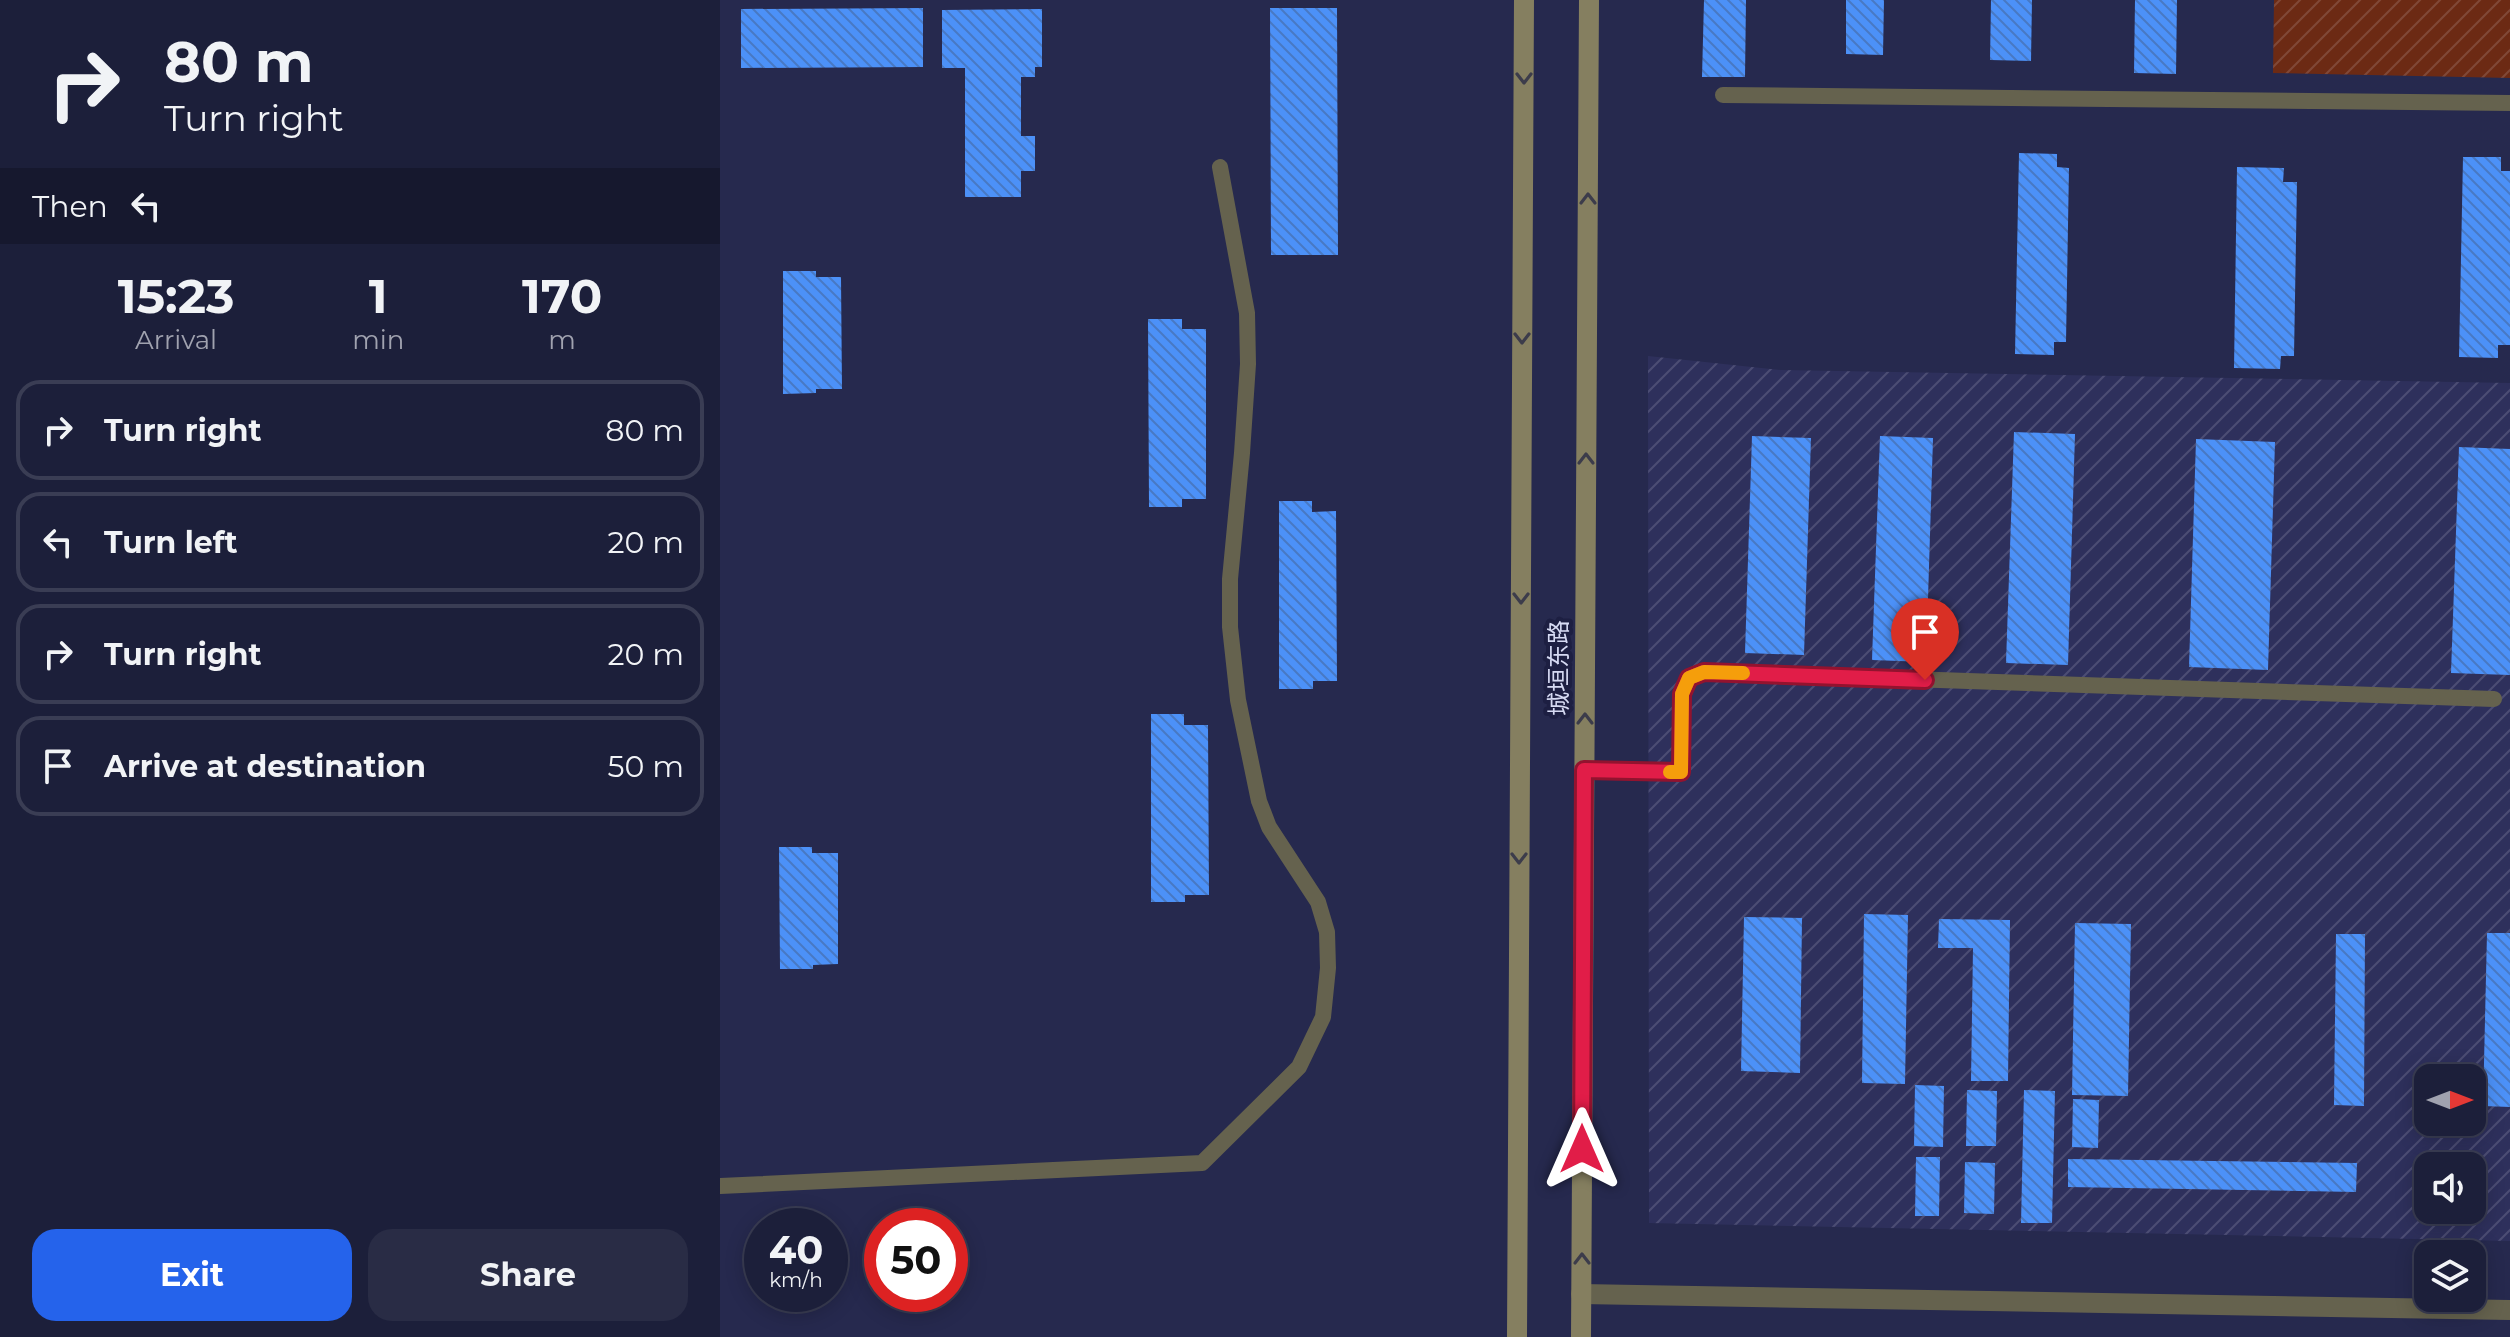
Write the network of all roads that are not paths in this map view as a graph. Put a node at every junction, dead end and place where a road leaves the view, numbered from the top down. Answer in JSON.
{"nodes":[{"id":1,"x":1524,"y":0,"type":"edge"},
{"id":2,"x":1589,"y":0,"type":"edge"},
{"id":3,"x":1723,"y":95,"type":"dead end"},
{"id":4,"x":2510,"y":103,"type":"edge"},
{"id":5,"x":1220,"y":167,"type":"dead end"},
{"id":6,"x":2494,"y":699,"type":"dead end"},
{"id":7,"x":1584,"y":770,"type":"junction"},
{"id":8,"x":720,"y":1186,"type":"edge"},
{"id":9,"x":1581,"y":1294,"type":"junction"},
{"id":10,"x":2510,"y":1310,"type":"edge"},
{"id":11,"x":1517,"y":1337,"type":"edge"},
{"id":12,"x":1581,"y":1337,"type":"edge"}],
"edges":[{"from":1,"to":11,"type":"main road","name":"城垣东路","one_way":true},
{"from":7,"to":2,"type":"main road","name":"城垣东路","one_way":true},
{"from":3,"to":4,"type":"lane"},
{"from":5,"to":8,"type":"lane"},
{"from":6,"to":7,"type":"lane"},
{"from":9,"to":7,"type":"main road","name":"城垣东路","one_way":true},
{"from":9,"to":10,"type":"street"},
{"from":9,"to":12,"type":"main road","name":"城垣东路"}]}
